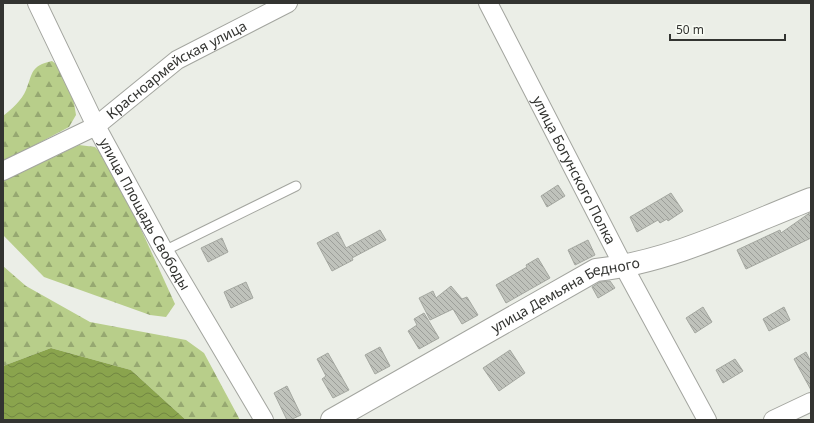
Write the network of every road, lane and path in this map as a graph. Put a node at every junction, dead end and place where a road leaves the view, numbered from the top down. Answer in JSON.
{"nodes":[{"id":1,"x":37,"y":3,"type":"edge"},
{"id":2,"x":288,"y":3,"type":"edge"},
{"id":3,"x":488,"y":3,"type":"edge"},
{"id":4,"x":96,"y":126,"type":"junction"},
{"id":5,"x":3,"y":171,"type":"edge"},
{"id":6,"x":296,"y":186,"type":"dead end"},
{"id":7,"x":811,"y":198,"type":"edge"},
{"id":8,"x":164,"y":251,"type":"junction"},
{"id":9,"x":624,"y":267,"type":"junction"},
{"id":10,"x":811,"y":402,"type":"edge"},
{"id":11,"x":264,"y":420,"type":"edge"},
{"id":12,"x":332,"y":420,"type":"edge"},
{"id":13,"x":708,"y":420,"type":"edge"},
{"id":14,"x":773,"y":420,"type":"edge"}],
"edges":[{"from":1,"to":4,"type":"street","name":"улица Площадь Свободы"},
{"from":2,"to":4,"type":"street","name":"Красноармейская улица"},
{"from":3,"to":9,"type":"street","name":"улица Богунского Полка"},
{"from":4,"to":5,"type":"street","name":"Красноармейская улица"},
{"from":4,"to":8,"type":"street","name":"улица Площадь Свободы"},
{"from":6,"to":8,"type":"lane"},
{"from":7,"to":9,"type":"street","name":"улица Демьяна Бедного"},
{"from":8,"to":11,"type":"street","name":"улица Площадь Свободы"},
{"from":9,"to":12,"type":"street","name":"улица Демьяна Бедного"},
{"from":9,"to":13,"type":"street","name":"улица Богунского Полка"},
{"from":10,"to":14,"type":"street"}]}
